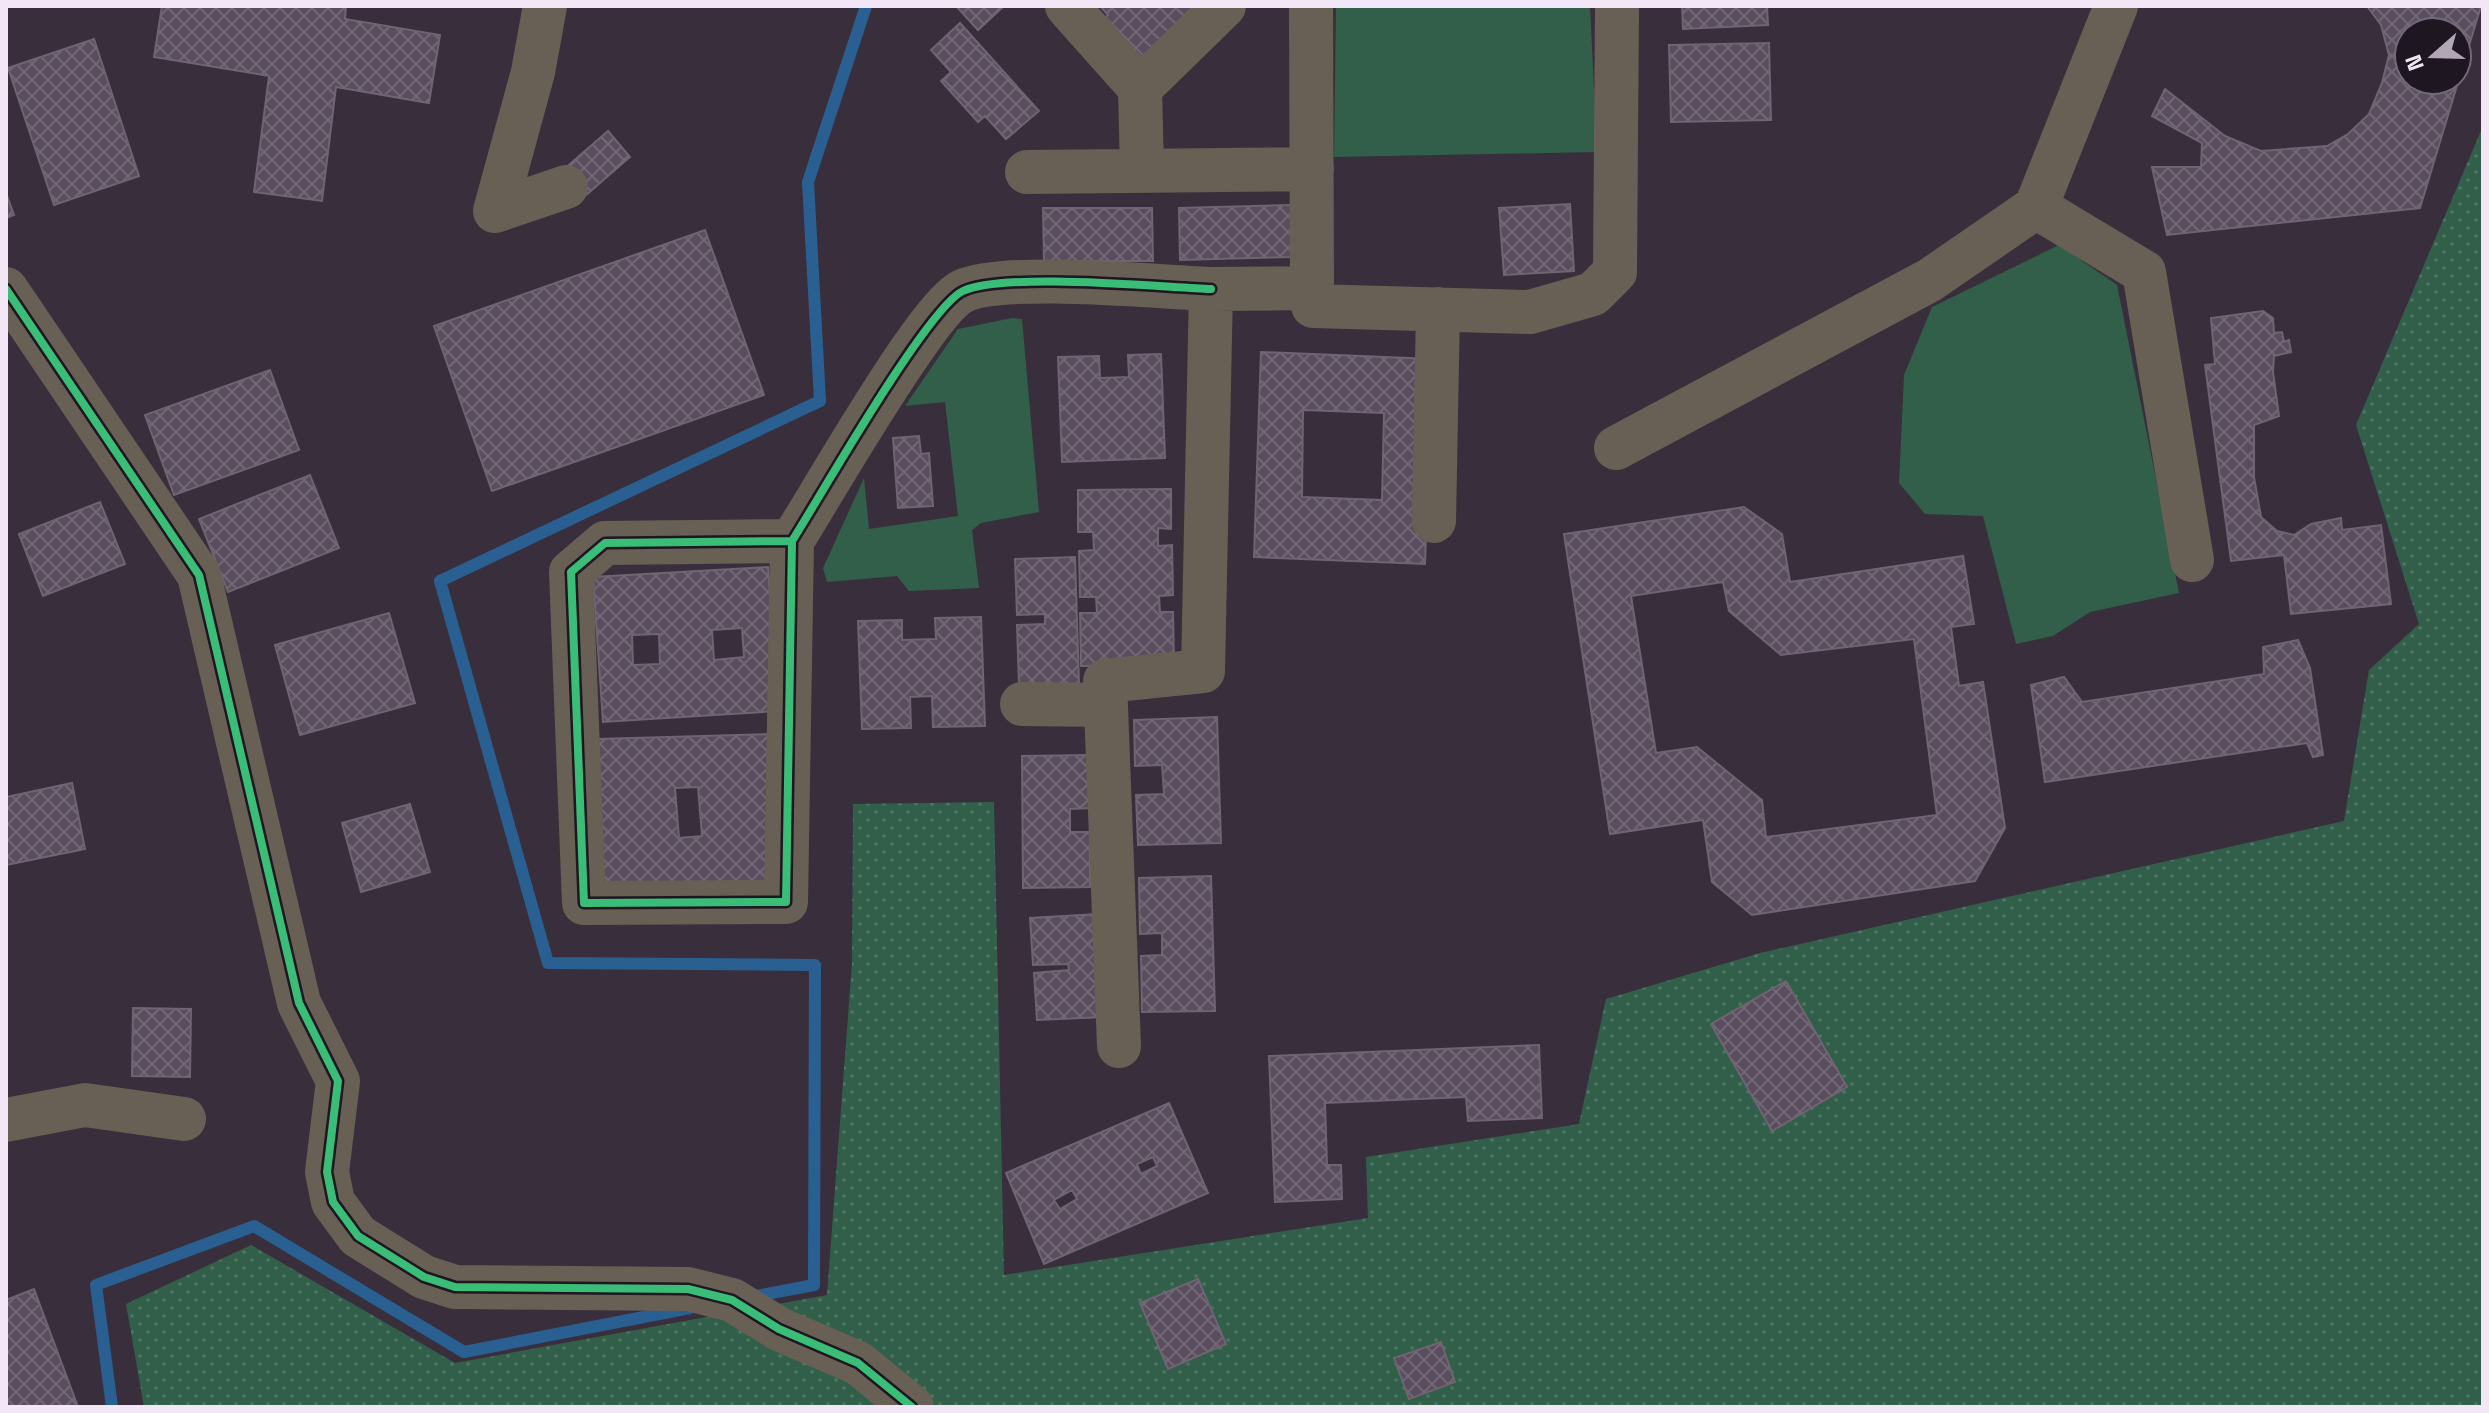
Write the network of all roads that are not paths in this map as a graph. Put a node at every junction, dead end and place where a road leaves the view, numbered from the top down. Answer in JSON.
{"nodes":[{"id":1,"x":545,"y":6,"type":"edge"},
{"id":2,"x":1067,"y":6,"type":"edge"},
{"id":3,"x":1224,"y":6,"type":"edge"},
{"id":4,"x":1311,"y":6,"type":"edge"},
{"id":5,"x":1617,"y":6,"type":"edge"},
{"id":6,"x":2116,"y":6,"type":"edge"},
{"id":7,"x":1140,"y":88,"type":"junction"},
{"id":8,"x":1312,"y":169,"type":"junction"},
{"id":9,"x":1142,"y":171,"type":"junction"},
{"id":10,"x":1027,"y":172,"type":"dead end"},
{"id":11,"x":566,"y":187,"type":"dead end"},
{"id":12,"x":2036,"y":207,"type":"junction"},
{"id":13,"x":1312,"y":288,"type":"junction"},
{"id":14,"x":6,"y":289,"type":"edge"},
{"id":15,"x":1211,"y":289,"type":"junction"},
{"id":16,"x":1438,"y":309,"type":"junction"},
{"id":17,"x":1616,"y":448,"type":"dead end"},
{"id":18,"x":1434,"y":521,"type":"dead end"},
{"id":19,"x":792,"y":541,"type":"junction"},
{"id":20,"x":2192,"y":560,"type":"dead end"},
{"id":21,"x":1022,"y":704,"type":"dead end"},
{"id":22,"x":1106,"y":705,"type":"junction"},
{"id":23,"x":1119,"y":1046,"type":"dead end"},
{"id":24,"x":184,"y":1119,"type":"dead end"},
{"id":25,"x":6,"y":1120,"type":"edge"},
{"id":26,"x":912,"y":1407,"type":"edge"}],
"edges":[{"from":1,"to":11,"type":"street"},
{"from":2,"to":7,"type":"street"},
{"from":3,"to":7,"type":"street"},
{"from":4,"to":8,"type":"street"},
{"from":5,"to":16,"type":"street"},
{"from":6,"to":12,"type":"street"},
{"from":7,"to":9,"type":"street"},
{"from":8,"to":9,"type":"street"},
{"from":8,"to":13,"type":"street"},
{"from":9,"to":10,"type":"street"},
{"from":12,"to":17,"type":"street"},
{"from":12,"to":20,"type":"street"},
{"from":13,"to":15,"type":"street"},
{"from":13,"to":16,"type":"street"},
{"from":14,"to":26,"type":"street"},
{"from":15,"to":19,"type":"street"},
{"from":15,"to":22,"type":"street"},
{"from":16,"to":18,"type":"street"},
{"from":19,"to":19,"type":"street"},
{"from":21,"to":22,"type":"street"},
{"from":22,"to":23,"type":"street"},
{"from":24,"to":25,"type":"street"}]}
